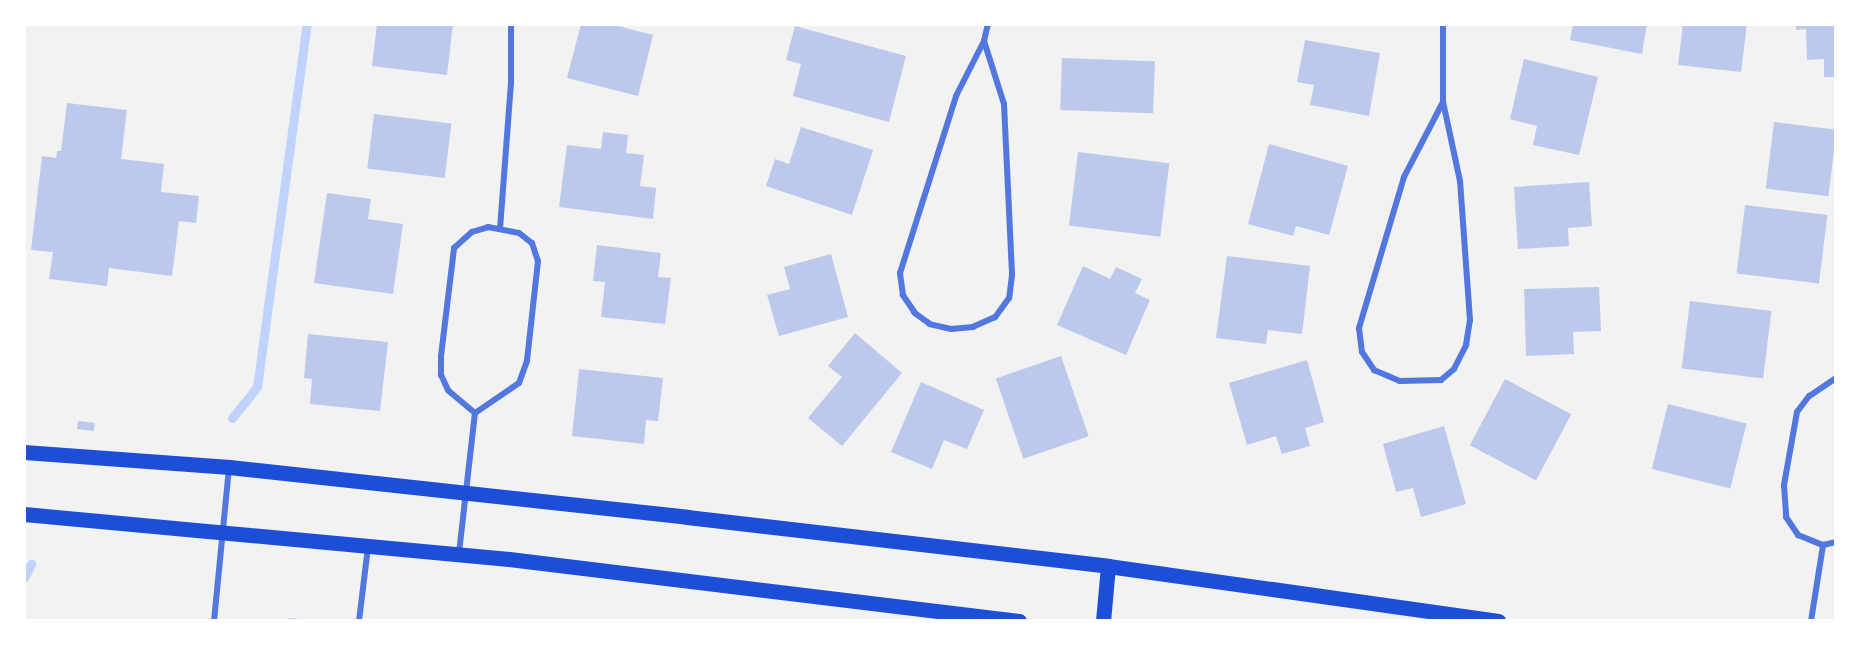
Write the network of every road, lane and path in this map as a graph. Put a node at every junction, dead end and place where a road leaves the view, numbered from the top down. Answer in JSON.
{"nodes":[{"id":1,"x":511,"y":24,"type":"edge"},
{"id":2,"x":988,"y":24,"type":"edge"},
{"id":3,"x":1443,"y":24,"type":"edge"},
{"id":4,"x":984,"y":41,"type":"junction"},
{"id":5,"x":1443,"y":102,"type":"junction"},
{"id":6,"x":500,"y":229,"type":"junction"},
{"id":7,"x":1836,"y":378,"type":"edge"},
{"id":8,"x":475,"y":413,"type":"junction"},
{"id":9,"x":24,"y":452,"type":"edge"},
{"id":10,"x":229,"y":466,"type":"junction"},
{"id":11,"x":467,"y":492,"type":"junction"},
{"id":12,"x":24,"y":514,"type":"edge"},
{"id":13,"x":225,"y":532,"type":"junction"},
{"id":14,"x":1836,"y":542,"type":"edge"},
{"id":15,"x":1823,"y":545,"type":"junction"},
{"id":16,"x":368,"y":546,"type":"junction"},
{"id":17,"x":459,"y":554,"type":"junction"},
{"id":18,"x":1108,"y":566,"type":"junction"},
{"id":19,"x":214,"y":621,"type":"edge"},
{"id":20,"x":359,"y":621,"type":"edge"},
{"id":21,"x":1019,"y":621,"type":"edge"},
{"id":22,"x":1103,"y":621,"type":"edge"},
{"id":23,"x":1498,"y":621,"type":"edge"},
{"id":24,"x":1811,"y":621,"type":"edge"}],
"edges":[{"from":1,"to":6,"type":"street"},
{"from":2,"to":4,"type":"street"},
{"from":3,"to":5,"type":"street"},
{"from":4,"to":4,"type":"street"},
{"from":5,"to":5,"type":"street"},
{"from":6,"to":8,"type":"street"},
{"from":6,"to":8,"type":"street"},
{"from":7,"to":15,"type":"street"},
{"from":8,"to":11,"type":"street"},
{"from":9,"to":10,"type":"main road"},
{"from":10,"to":11,"type":"main road"},
{"from":10,"to":13,"type":"street"},
{"from":11,"to":17,"type":"street"},
{"from":11,"to":18,"type":"main road"},
{"from":12,"to":13,"type":"main road"},
{"from":13,"to":16,"type":"main road"},
{"from":13,"to":19,"type":"street"},
{"from":14,"to":15,"type":"street"},
{"from":15,"to":24,"type":"street"},
{"from":16,"to":17,"type":"main road"},
{"from":16,"to":20,"type":"street"},
{"from":17,"to":21,"type":"main road"},
{"from":18,"to":22,"type":"main road"},
{"from":18,"to":23,"type":"main road"}]}
